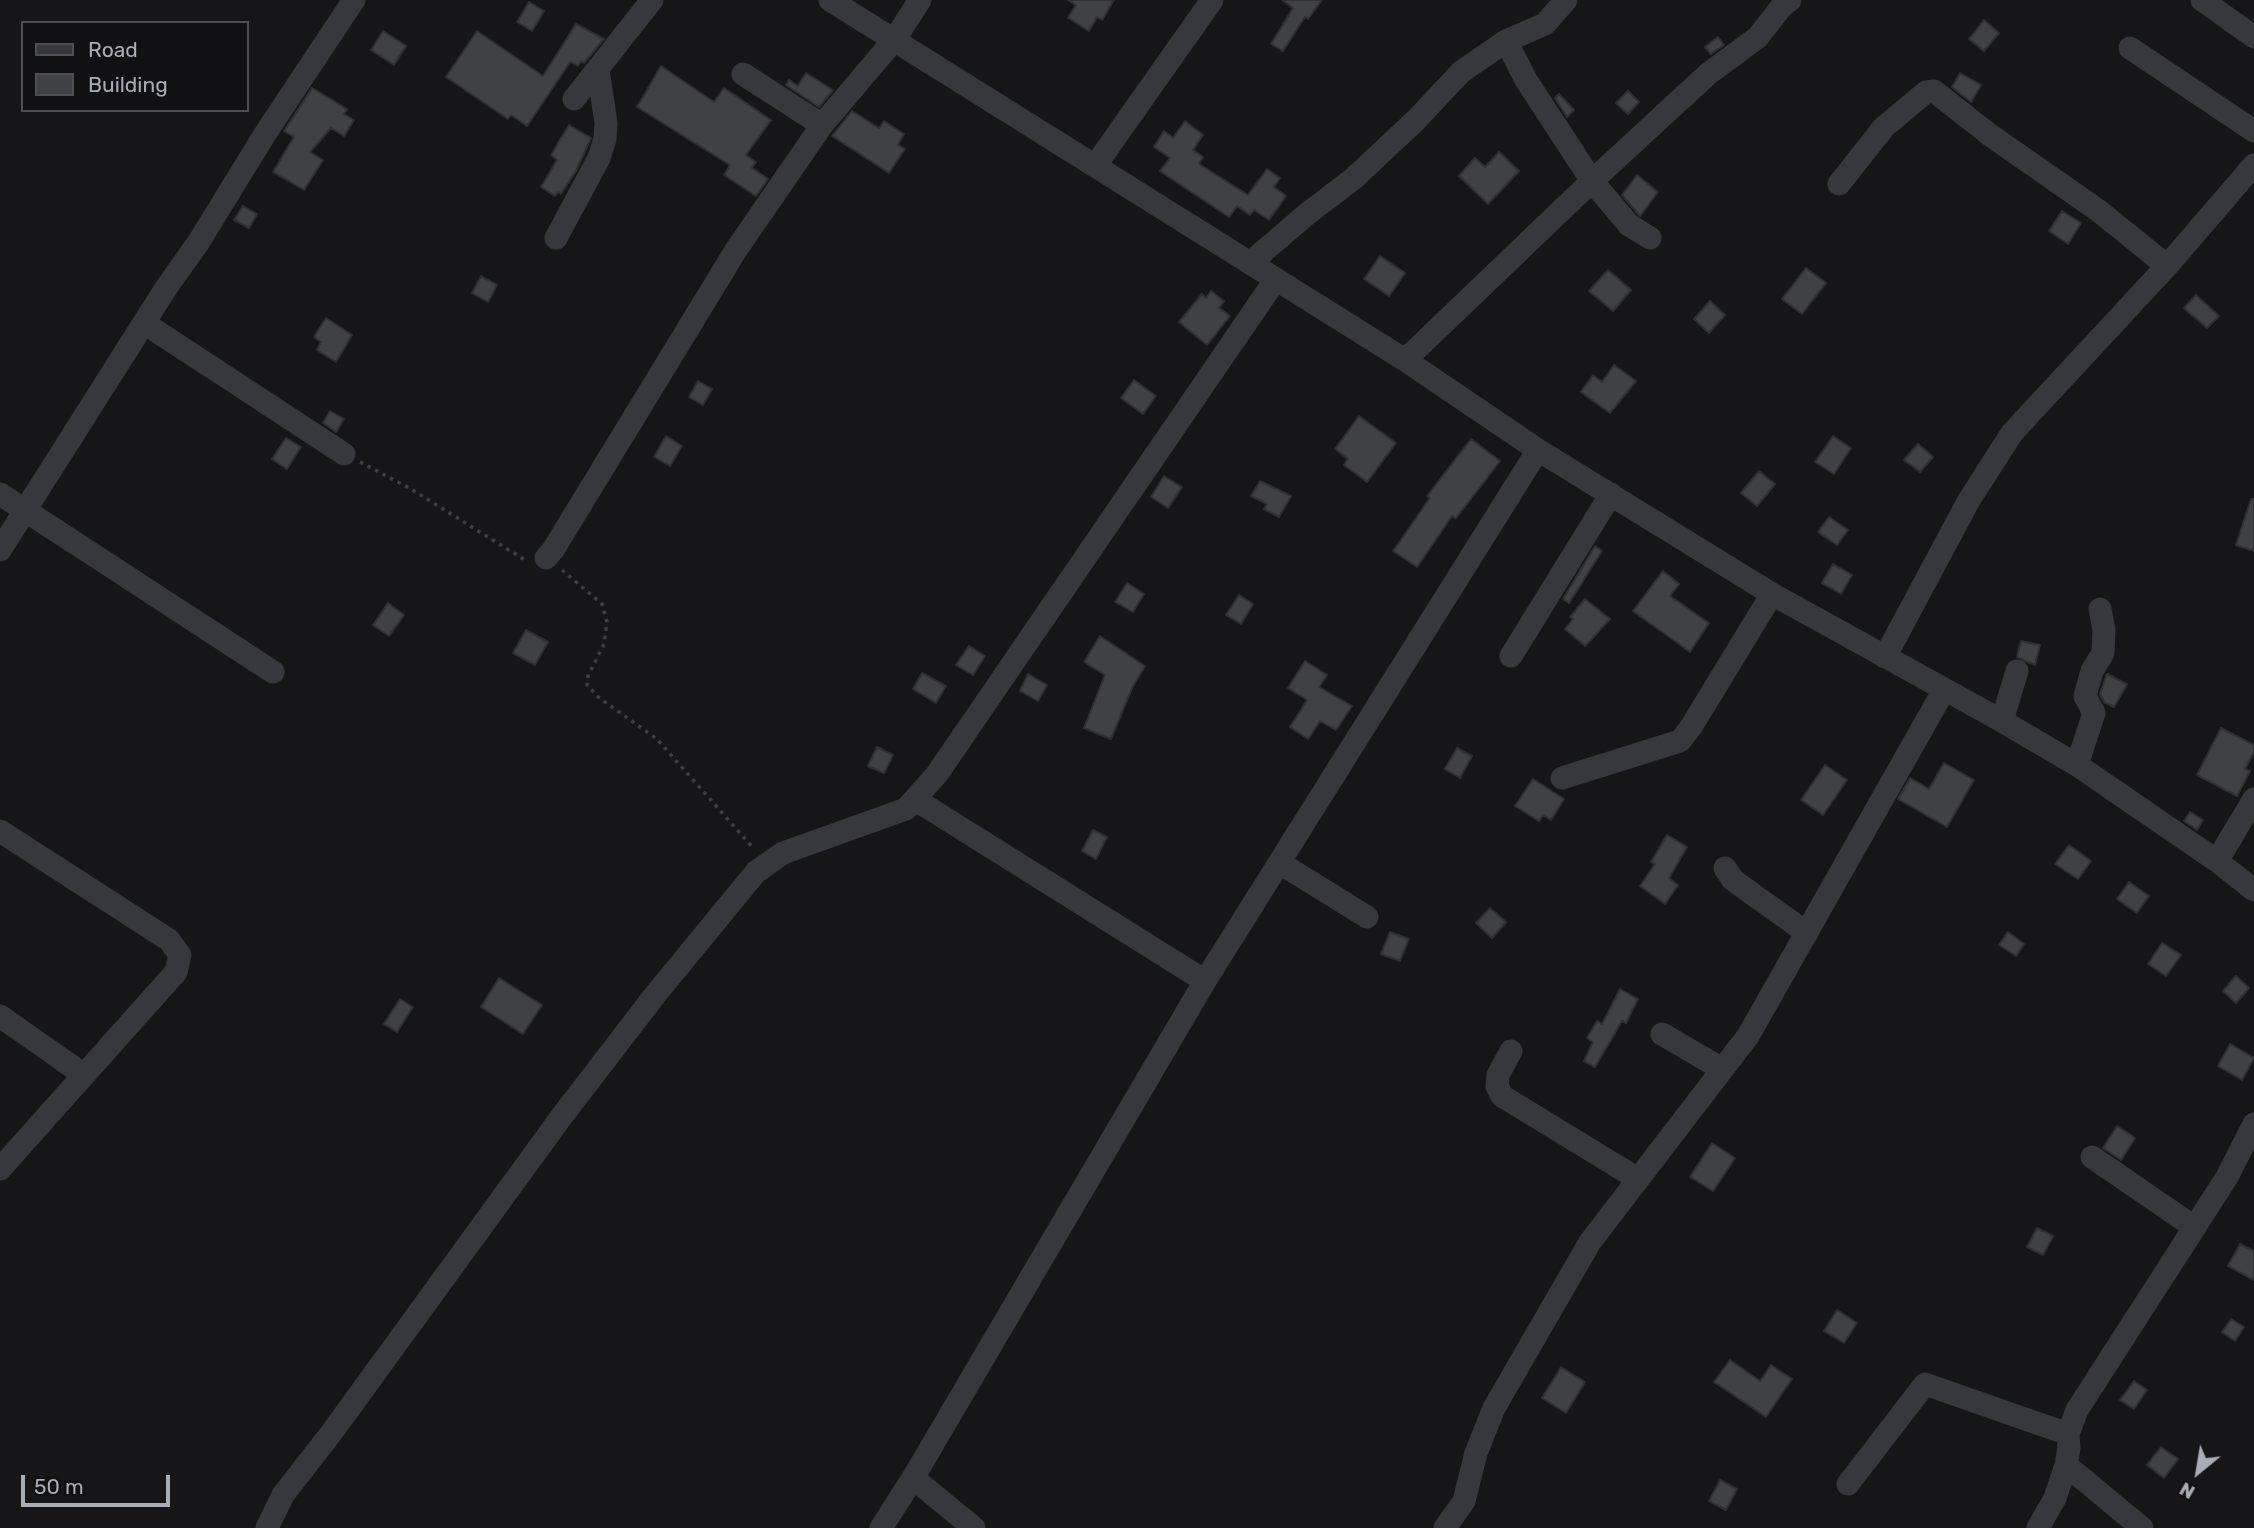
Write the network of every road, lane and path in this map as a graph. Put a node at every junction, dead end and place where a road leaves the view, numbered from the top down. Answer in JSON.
{"nodes":[{"id":1,"x":354,"y":0,"type":"edge"},
{"id":2,"x":652,"y":0,"type":"edge"},
{"id":3,"x":831,"y":0,"type":"edge"},
{"id":4,"x":920,"y":0,"type":"edge"},
{"id":5,"x":1212,"y":0,"type":"edge"},
{"id":6,"x":1566,"y":0,"type":"edge"},
{"id":7,"x":1790,"y":0,"type":"edge"},
{"id":8,"x":2202,"y":0,"type":"edge"},
{"id":9,"x":2254,"y":37,"type":"edge"},
{"id":10,"x":894,"y":40,"type":"junction"},
{"id":11,"x":1506,"y":41,"type":"junction"},
{"id":12,"x":2130,"y":48,"type":"dead end"},
{"id":13,"x":598,"y":69,"type":"junction"},
{"id":14,"x":743,"y":74,"type":"dead end"},
{"id":15,"x":574,"y":99,"type":"dead end"},
{"id":16,"x":822,"y":125,"type":"junction"},
{"id":17,"x":2254,"y":131,"type":"edge"},
{"id":18,"x":2254,"y":164,"type":"edge"},
{"id":19,"x":1095,"y":166,"type":"junction"},
{"id":20,"x":1592,"y":181,"type":"junction"},
{"id":21,"x":1839,"y":184,"type":"dead end"},
{"id":22,"x":556,"y":238,"type":"dead end"},
{"id":23,"x":1650,"y":238,"type":"dead end"},
{"id":24,"x":1250,"y":263,"type":"junction"},
{"id":25,"x":2167,"y":266,"type":"junction"},
{"id":26,"x":1276,"y":279,"type":"junction"},
{"id":27,"x":144,"y":323,"type":"junction"},
{"id":28,"x":1405,"y":360,"type":"junction"},
{"id":29,"x":1538,"y":450,"type":"junction"},
{"id":30,"x":344,"y":454,"type":"joint"},
{"id":31,"x":0,"y":494,"type":"edge"},
{"id":32,"x":1611,"y":494,"type":"junction"},
{"id":33,"x":26,"y":509,"type":"junction"},
{"id":34,"x":0,"y":550,"type":"edge"},
{"id":35,"x":546,"y":558,"type":"junction"},
{"id":36,"x":1772,"y":594,"type":"junction"},
{"id":37,"x":2100,"y":609,"type":"dead end"},
{"id":38,"x":1511,"y":656,"type":"dead end"},
{"id":39,"x":1885,"y":657,"type":"junction"},
{"id":40,"x":2017,"y":671,"type":"dead end"},
{"id":41,"x":273,"y":672,"type":"dead end"},
{"id":42,"x":1944,"y":690,"type":"junction"},
{"id":43,"x":2002,"y":721,"type":"junction"},
{"id":44,"x":2077,"y":765,"type":"junction"},
{"id":45,"x":1562,"y":778,"type":"dead end"},
{"id":46,"x":2254,"y":799,"type":"edge"},
{"id":47,"x":916,"y":800,"type":"junction"},
{"id":48,"x":0,"y":831,"type":"edge"},
{"id":49,"x":2217,"y":861,"type":"junction"},
{"id":50,"x":768,"y":863,"type":"junction"},
{"id":51,"x":1280,"y":863,"type":"junction"},
{"id":52,"x":1725,"y":868,"type":"dead end"},
{"id":53,"x":2254,"y":890,"type":"edge"},
{"id":54,"x":1367,"y":917,"type":"dead end"},
{"id":55,"x":1807,"y":933,"type":"junction"},
{"id":56,"x":1205,"y":981,"type":"junction"},
{"id":57,"x":0,"y":1016,"type":"edge"},
{"id":58,"x":1662,"y":1034,"type":"dead end"},
{"id":59,"x":1511,"y":1051,"type":"dead end"},
{"id":60,"x":1722,"y":1069,"type":"junction"},
{"id":61,"x":84,"y":1075,"type":"junction"},
{"id":62,"x":2254,"y":1124,"type":"edge"},
{"id":63,"x":2092,"y":1157,"type":"dead end"},
{"id":64,"x":0,"y":1169,"type":"edge"},
{"id":65,"x":1638,"y":1179,"type":"junction"},
{"id":66,"x":2194,"y":1227,"type":"junction"},
{"id":67,"x":2067,"y":1434,"type":"junction"},
{"id":68,"x":2066,"y":1465,"type":"junction"},
{"id":69,"x":913,"y":1478,"type":"junction"},
{"id":70,"x":1848,"y":1484,"type":"dead end"},
{"id":71,"x":267,"y":1528,"type":"edge"},
{"id":72,"x":881,"y":1528,"type":"edge"},
{"id":73,"x":974,"y":1528,"type":"edge"},
{"id":74,"x":1445,"y":1528,"type":"edge"},
{"id":75,"x":2038,"y":1528,"type":"edge"},
{"id":76,"x":2142,"y":1528,"type":"edge"}],
"edges":[{"from":1,"to":27,"type":"street"},
{"from":2,"to":13,"type":"street"},
{"from":3,"to":10,"type":"street"},
{"from":4,"to":10,"type":"street"},
{"from":5,"to":19,"type":"street"},
{"from":6,"to":11,"type":"street"},
{"from":7,"to":20,"type":"street"},
{"from":8,"to":9,"type":"street"},
{"from":10,"to":16,"type":"street"},
{"from":10,"to":19,"type":"street"},
{"from":11,"to":20,"type":"street"},
{"from":11,"to":24,"type":"street"},
{"from":12,"to":17,"type":"street"},
{"from":13,"to":15,"type":"street"},
{"from":13,"to":22,"type":"street"},
{"from":14,"to":16,"type":"street"},
{"from":16,"to":35,"type":"street"},
{"from":18,"to":25,"type":"street"},
{"from":19,"to":24,"type":"street"},
{"from":20,"to":23,"type":"street"},
{"from":20,"to":28,"type":"street"},
{"from":21,"to":25,"type":"street"},
{"from":24,"to":26,"type":"street"},
{"from":25,"to":39,"type":"street"},
{"from":26,"to":28,"type":"street"},
{"from":26,"to":47,"type":"street"},
{"from":27,"to":30,"type":"street"},
{"from":27,"to":33,"type":"street"},
{"from":28,"to":29,"type":"street"},
{"from":29,"to":32,"type":"street"},
{"from":29,"to":51,"type":"street"},
{"from":30,"to":35,"type":"path"},
{"from":31,"to":33,"type":"street"},
{"from":32,"to":36,"type":"street"},
{"from":32,"to":38,"type":"street"},
{"from":33,"to":34,"type":"street"},
{"from":33,"to":41,"type":"street"},
{"from":35,"to":50,"type":"path"},
{"from":36,"to":39,"type":"street"},
{"from":36,"to":45,"type":"street"},
{"from":37,"to":44,"type":"street"},
{"from":39,"to":42,"type":"street"},
{"from":40,"to":43,"type":"street"},
{"from":42,"to":43,"type":"street"},
{"from":42,"to":55,"type":"street"},
{"from":43,"to":44,"type":"street"},
{"from":44,"to":49,"type":"street"},
{"from":46,"to":49,"type":"street"},
{"from":47,"to":50,"type":"street"},
{"from":47,"to":56,"type":"street"},
{"from":48,"to":61,"type":"street"},
{"from":49,"to":53,"type":"street"},
{"from":50,"to":71,"type":"street"},
{"from":51,"to":54,"type":"street"},
{"from":51,"to":56,"type":"street"},
{"from":52,"to":55,"type":"street"},
{"from":55,"to":60,"type":"street"},
{"from":56,"to":69,"type":"street"},
{"from":57,"to":61,"type":"street"},
{"from":58,"to":60,"type":"street"},
{"from":59,"to":65,"type":"street"},
{"from":60,"to":65,"type":"street"},
{"from":61,"to":64,"type":"street"},
{"from":62,"to":66,"type":"street"},
{"from":63,"to":66,"type":"street"},
{"from":65,"to":74,"type":"street"},
{"from":66,"to":67,"type":"street"},
{"from":67,"to":68,"type":"street"},
{"from":67,"to":70,"type":"street"},
{"from":68,"to":75,"type":"street"},
{"from":68,"to":76,"type":"street"},
{"from":69,"to":72,"type":"street"},
{"from":69,"to":73,"type":"street"}]}
